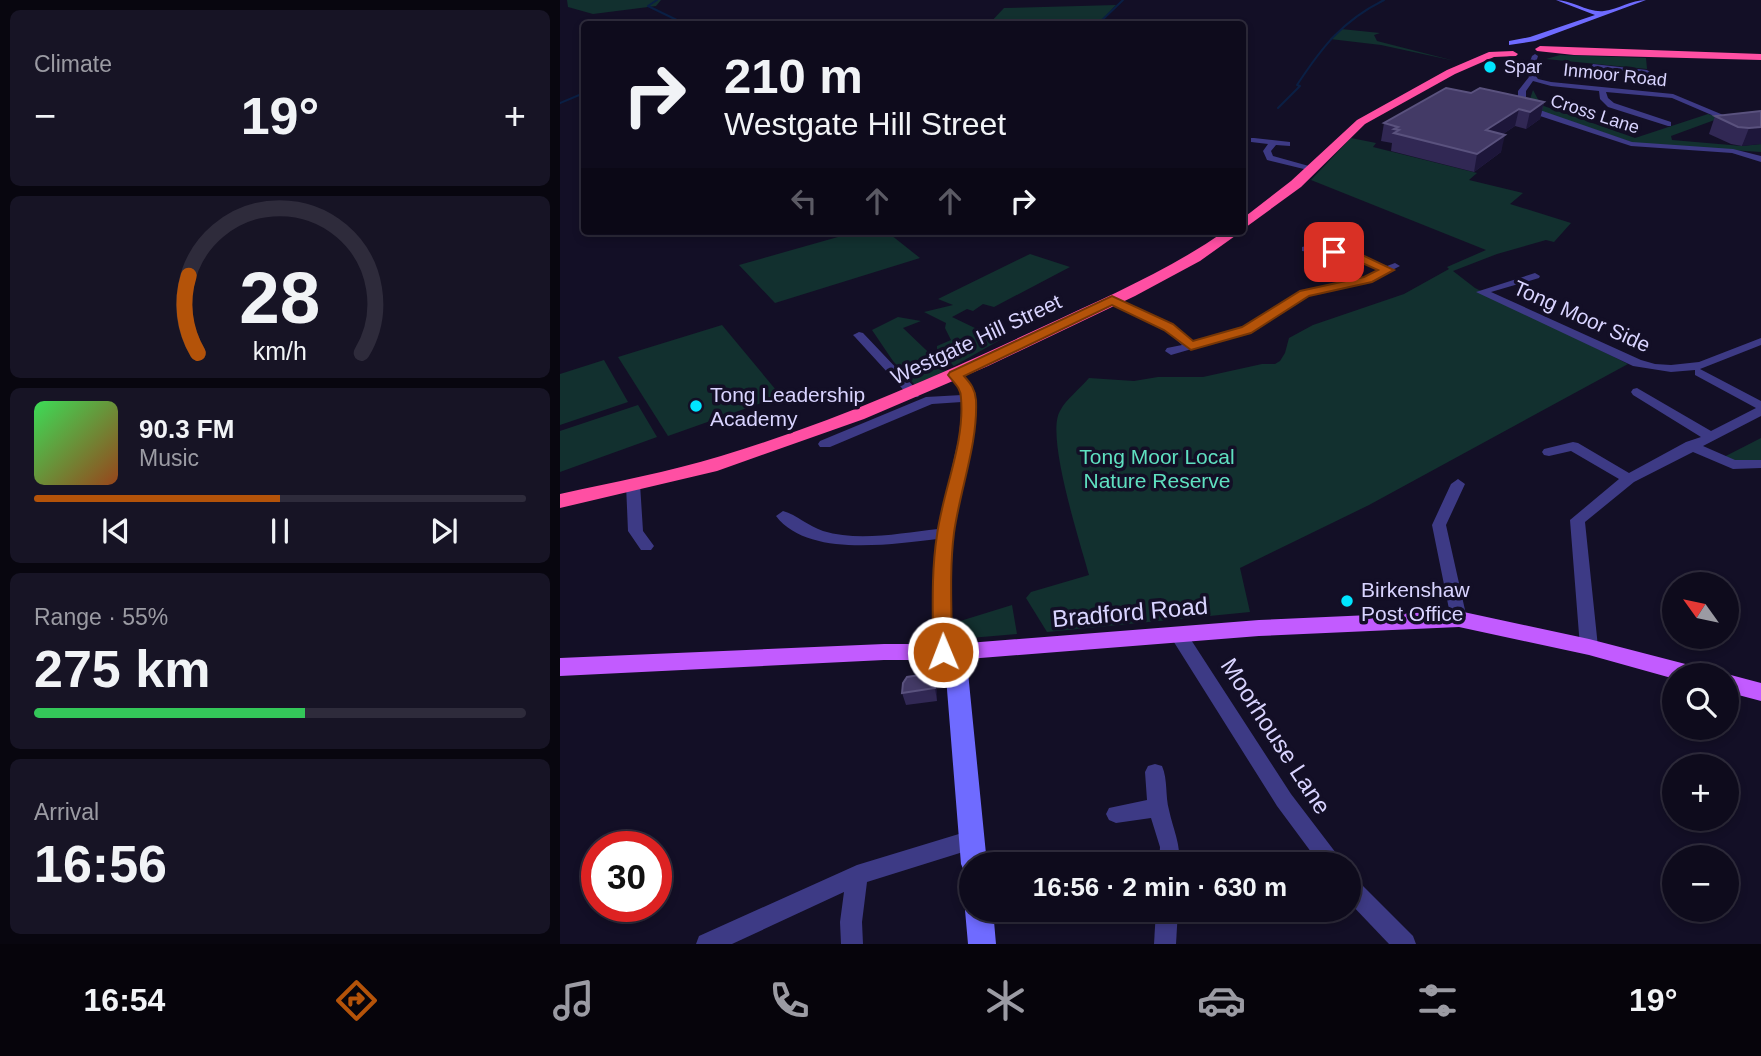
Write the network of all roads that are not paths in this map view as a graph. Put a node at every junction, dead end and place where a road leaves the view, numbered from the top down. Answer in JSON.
{"nodes":[{"id":1,"x":1559,"y":0,"type":"edge"},
{"id":2,"x":1643,"y":0,"type":"edge"},
{"id":3,"x":1603,"y":15,"type":"junction"},
{"id":4,"x":1513,"y":49,"type":"junction"},
{"id":5,"x":1534,"y":52,"type":"junction"},
{"id":6,"x":1761,"y":57,"type":"edge"},
{"id":7,"x":1592,"y":66,"type":"dead end"},
{"id":8,"x":1619,"y":69,"type":"junction"},
{"id":9,"x":1647,"y":72,"type":"dead end"},
{"id":10,"x":1532,"y":78,"type":"junction"},
{"id":11,"x":1542,"y":82,"type":"junction"},
{"id":12,"x":1525,"y":86,"type":"junction"},
{"id":13,"x":1602,"y":89,"type":"junction"},
{"id":14,"x":1616,"y":90,"type":"junction"},
{"id":15,"x":1724,"y":117,"type":"edge"},
{"id":16,"x":1668,"y":124,"type":"dead end"},
{"id":17,"x":1254,"y":140,"type":"dead end"},
{"id":18,"x":1274,"y":142,"type":"junction"},
{"id":19,"x":1287,"y":144,"type":"dead end"},
{"id":20,"x":1761,"y":159,"type":"edge"},
{"id":21,"x":1312,"y":168,"type":"junction"},
{"id":22,"x":1246,"y":223,"type":"edge"},
{"id":23,"x":1229,"y":235,"type":"edge"},
{"id":24,"x":1307,"y":249,"type":"dead end"},
{"id":25,"x":1535,"y":276,"type":"dead end"},
{"id":26,"x":1112,"y":300,"type":"junction"},
{"id":27,"x":859,"y":335,"type":"dead end"},
{"id":28,"x":1761,"y":341,"type":"edge"},
{"id":29,"x":1191,"y":346,"type":"junction"},
{"id":30,"x":1171,"y":351,"type":"dead end"},
{"id":31,"x":1699,"y":372,"type":"dead end"},
{"id":32,"x":955,"y":375,"type":"junction"},
{"id":33,"x":1637,"y":392,"type":"dead end"},
{"id":34,"x":914,"y":394,"type":"junction"},
{"id":35,"x":969,"y":398,"type":"junction"},
{"id":36,"x":1761,"y":405,"type":"edge"},
{"id":37,"x":1761,"y":411,"type":"edge"},
{"id":38,"x":1709,"y":436,"type":"junction"},
{"id":39,"x":825,"y":444,"type":"dead end"},
{"id":40,"x":1691,"y":445,"type":"junction"},
{"id":41,"x":1549,"y":452,"type":"dead end"},
{"id":42,"x":1761,"y":464,"type":"edge"},
{"id":43,"x":1629,"y":479,"type":"junction"},
{"id":44,"x":633,"y":484,"type":"junction"},
{"id":45,"x":1458,"y":484,"type":"dead end"},
{"id":46,"x":560,"y":501,"type":"edge"},
{"id":47,"x":783,"y":516,"type":"dead end"},
{"id":48,"x":946,"y":533,"type":"junction"},
{"id":49,"x":646,"y":546,"type":"dead end"},
{"id":50,"x":1459,"y":619,"type":"junction"},
{"id":51,"x":1178,"y":634,"type":"junction"},
{"id":52,"x":1589,"y":647,"type":"junction"},
{"id":53,"x":949,"y":652,"type":"junction"},
{"id":54,"x":560,"y":667,"type":"edge"},
{"id":55,"x":1662,"y":667,"type":"edge"},
{"id":56,"x":1739,"y":686,"type":"edge"},
{"id":57,"x":1761,"y":692,"type":"edge"},
{"id":58,"x":1155,"y":772,"type":"dead end"},
{"id":59,"x":1158,"y":808,"type":"junction"},
{"id":60,"x":1116,"y":814,"type":"dead end"},
{"id":61,"x":972,"y":840,"type":"junction"},
{"id":62,"x":973,"y":852,"type":"edge"},
{"id":63,"x":1170,"y":852,"type":"edge"},
{"id":64,"x":1323,"y":852,"type":"edge"},
{"id":65,"x":857,"y":875,"type":"junction"},
{"id":66,"x":1361,"y":899,"type":"edge"},
{"id":67,"x":980,"y":922,"type":"edge"},
{"id":68,"x":1166,"y":922,"type":"edge"},
{"id":69,"x":708,"y":944,"type":"edge"},
{"id":70,"x":852,"y":944,"type":"edge"},
{"id":71,"x":982,"y":944,"type":"edge"},
{"id":72,"x":1165,"y":944,"type":"edge"},
{"id":73,"x":1405,"y":944,"type":"edge"}],
"edges":[{"from":1,"to":3,"type":"main road"},
{"from":2,"to":3,"type":"main road"},
{"from":3,"to":5,"type":"main road"},
{"from":4,"to":5,"type":"highway"},
{"from":4,"to":5,"type":"main road"},
{"from":4,"to":21,"type":"highway"},
{"from":5,"to":6,"type":"highway"},
{"from":5,"to":10,"type":"street","name":"Cross Lane"},
{"from":7,"to":8,"type":"street"},
{"from":8,"to":9,"type":"street"},
{"from":8,"to":14,"type":"street"},
{"from":10,"to":11,"type":"street","name":"Cross Lane"},
{"from":10,"to":12,"type":"street","name":"Cross Lane"},
{"from":11,"to":12,"type":"street","name":"Cross Lane"},
{"from":11,"to":13,"type":"street","name":"Inmoor Road"},
{"from":12,"to":20,"type":"street","name":"Cross Lane"},
{"from":13,"to":14,"type":"street","name":"Inmoor Road"},
{"from":13,"to":16,"type":"street"},
{"from":14,"to":15,"type":"street","name":"Inmoor Road"},
{"from":17,"to":18,"type":"street"},
{"from":18,"to":19,"type":"street"},
{"from":18,"to":21,"type":"street"},
{"from":21,"to":22,"type":"highway"},
{"from":23,"to":26,"type":"highway","name":"Westgate Hill Street"},
{"from":24,"to":29,"type":"street"},
{"from":25,"to":28,"type":"street","name":"Tong Moor Side"},
{"from":26,"to":29,"type":"street"},
{"from":26,"to":32,"type":"highway","name":"Westgate Hill Street"},
{"from":27,"to":34,"type":"street"},
{"from":29,"to":30,"type":"street"},
{"from":31,"to":36,"type":"street"},
{"from":32,"to":34,"type":"highway","name":"Westgate Hill Street"},
{"from":32,"to":35,"type":"street"},
{"from":33,"to":38,"type":"street"},
{"from":34,"to":44,"type":"highway","name":"Westgate Hill Street"},
{"from":35,"to":39,"type":"street"},
{"from":35,"to":48,"type":"street"},
{"from":37,"to":38,"type":"street"},
{"from":38,"to":40,"type":"street"},
{"from":40,"to":42,"type":"street"},
{"from":40,"to":43,"type":"street"},
{"from":41,"to":43,"type":"street"},
{"from":43,"to":52,"type":"street"},
{"from":44,"to":46,"type":"highway","name":"Westgate Hill Street"},
{"from":44,"to":49,"type":"street"},
{"from":45,"to":50,"type":"street"},
{"from":47,"to":48,"type":"street"},
{"from":48,"to":53,"type":"street"},
{"from":50,"to":51,"type":"main road","name":"Bradford Road"},
{"from":50,"to":52,"type":"main road","name":"Bradford Road"},
{"from":51,"to":53,"type":"main road","name":"Bradford Road"},
{"from":51,"to":64,"type":"street","name":"Moorhouse Lane"},
{"from":52,"to":55,"type":"main road","name":"Bradford Road"},
{"from":53,"to":54,"type":"main road","name":"Bradford Road"},
{"from":53,"to":61,"type":"main road"},
{"from":56,"to":57,"type":"main road"},
{"from":58,"to":59,"type":"street"},
{"from":59,"to":60,"type":"street"},
{"from":59,"to":63,"type":"street"},
{"from":61,"to":62,"type":"main road"},
{"from":61,"to":65,"type":"street"},
{"from":65,"to":69,"type":"street"},
{"from":65,"to":70,"type":"street"},
{"from":66,"to":73,"type":"street"},
{"from":67,"to":71,"type":"main road"},
{"from":68,"to":72,"type":"street"}]}
